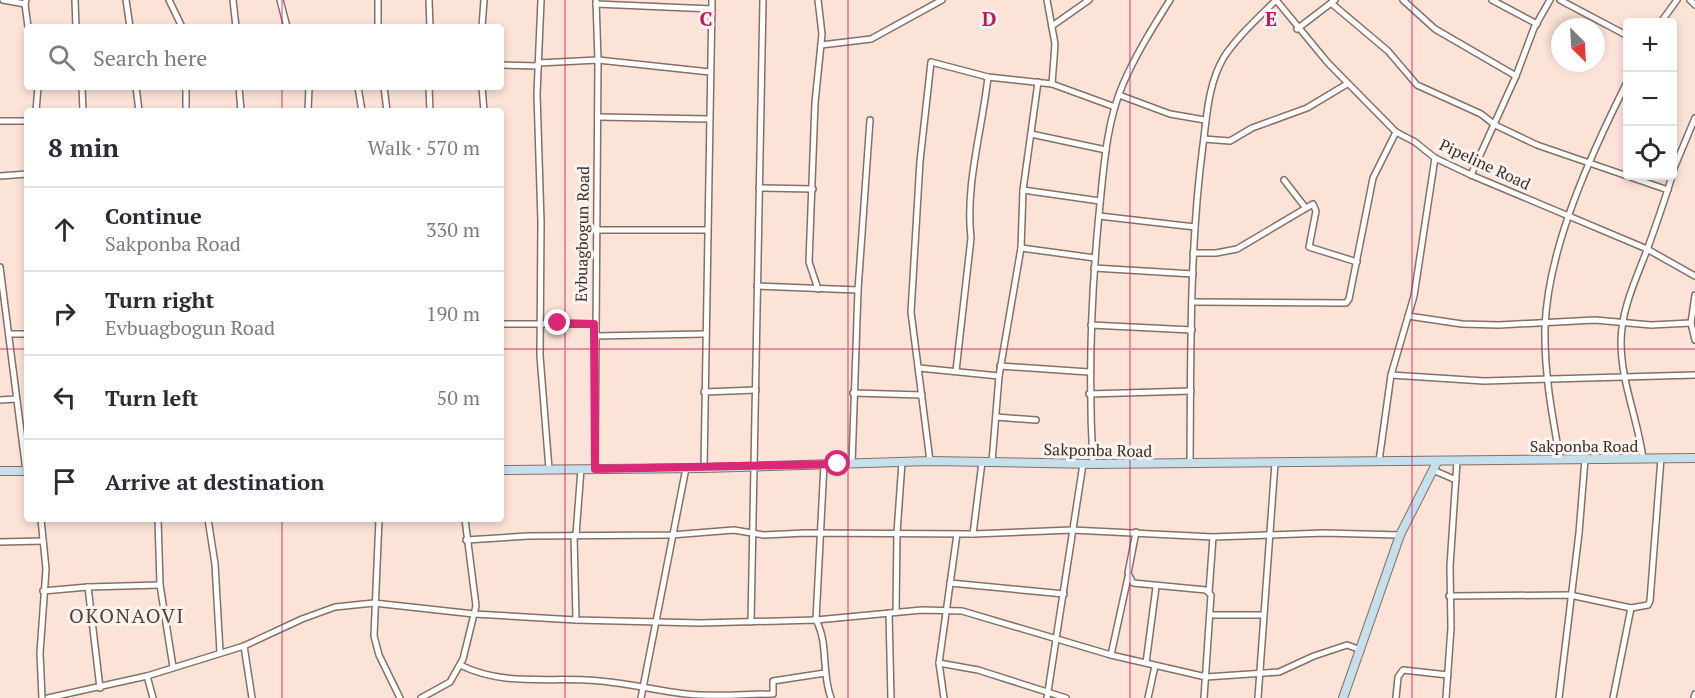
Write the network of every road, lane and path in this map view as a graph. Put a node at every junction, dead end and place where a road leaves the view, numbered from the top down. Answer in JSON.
{"nodes":[{"id":1,"x":3,"y":0,"type":"edge"},
{"id":2,"x":75,"y":0,"type":"edge"},
{"id":3,"x":126,"y":0,"type":"edge"},
{"id":4,"x":169,"y":0,"type":"edge"},
{"id":5,"x":233,"y":0,"type":"edge"},
{"id":6,"x":280,"y":0,"type":"edge"},
{"id":7,"x":378,"y":0,"type":"edge"},
{"id":8,"x":429,"y":0,"type":"edge"},
{"id":9,"x":484,"y":0,"type":"edge"},
{"id":10,"x":541,"y":0,"type":"edge"},
{"id":11,"x":712,"y":0,"type":"edge"},
{"id":12,"x":763,"y":0,"type":"edge"},
{"id":13,"x":818,"y":0,"type":"edge"},
{"id":14,"x":940,"y":0,"type":"edge"},
{"id":15,"x":1047,"y":0,"type":"edge"},
{"id":16,"x":1089,"y":0,"type":"edge"},
{"id":17,"x":1170,"y":0,"type":"edge"},
{"id":18,"x":1276,"y":0,"type":"edge"},
{"id":19,"x":1403,"y":0,"type":"edge"},
{"id":20,"x":1550,"y":0,"type":"edge"},
{"id":21,"x":1560,"y":0,"type":"edge"},
{"id":22,"x":1677,"y":0,"type":"edge"},
{"id":23,"x":1690,"y":0,"type":"edge"},
{"id":24,"x":1494,"y":1,"type":"edge"},
{"id":25,"x":26,"y":2,"type":"edge"},
{"id":26,"x":596,"y":2,"type":"edge"},
{"id":27,"x":1333,"y":2,"type":"edge"},
{"id":28,"x":1695,"y":5,"type":"edge"},
{"id":29,"x":712,"y":9,"type":"junction"},
{"id":30,"x":1664,"y":18,"type":"edge"},
{"id":31,"x":28,"y":24,"type":"edge"},
{"id":32,"x":76,"y":24,"type":"edge"},
{"id":33,"x":130,"y":24,"type":"edge"},
{"id":34,"x":181,"y":24,"type":"edge"},
{"id":35,"x":236,"y":24,"type":"edge"},
{"id":36,"x":286,"y":24,"type":"edge"},
{"id":37,"x":378,"y":24,"type":"edge"},
{"id":38,"x":430,"y":24,"type":"edge"},
{"id":39,"x":482,"y":24,"type":"edge"},
{"id":40,"x":1536,"y":24,"type":"junction"},
{"id":41,"x":1052,"y":26,"type":"junction"},
{"id":42,"x":1297,"y":29,"type":"junction"},
{"id":43,"x":1623,"y":33,"type":"edge"},
{"id":44,"x":821,"y":45,"type":"junction"},
{"id":45,"x":598,"y":60,"type":"junction"},
{"id":46,"x":504,"y":65,"type":"edge"},
{"id":47,"x":537,"y":65,"type":"junction"},
{"id":48,"x":710,"y":72,"type":"junction"},
{"id":49,"x":1516,"y":76,"type":"junction"},
{"id":50,"x":988,"y":77,"type":"junction"},
{"id":51,"x":1038,"y":82,"type":"junction"},
{"id":52,"x":1052,"y":84,"type":"junction"},
{"id":53,"x":1347,"y":84,"type":"junction"},
{"id":54,"x":38,"y":90,"type":"edge"},
{"id":55,"x":82,"y":90,"type":"edge"},
{"id":56,"x":136,"y":90,"type":"edge"},
{"id":57,"x":186,"y":90,"type":"edge"},
{"id":58,"x":239,"y":90,"type":"edge"},
{"id":59,"x":309,"y":90,"type":"edge"},
{"id":60,"x":358,"y":90,"type":"edge"},
{"id":61,"x":384,"y":90,"type":"edge"},
{"id":62,"x":429,"y":90,"type":"edge"},
{"id":63,"x":482,"y":90,"type":"edge"},
{"id":64,"x":1623,"y":91,"type":"edge"},
{"id":65,"x":1119,"y":95,"type":"junction"},
{"id":66,"x":1115,"y":107,"type":"junction"},
{"id":67,"x":36,"y":108,"type":"edge"},
{"id":68,"x":83,"y":108,"type":"edge"},
{"id":69,"x":138,"y":108,"type":"edge"},
{"id":70,"x":186,"y":108,"type":"edge"},
{"id":71,"x":241,"y":108,"type":"edge"},
{"id":72,"x":308,"y":108,"type":"edge"},
{"id":73,"x":362,"y":108,"type":"edge"},
{"id":74,"x":387,"y":108,"type":"edge"},
{"id":75,"x":430,"y":108,"type":"edge"},
{"id":76,"x":484,"y":108,"type":"edge"},
{"id":77,"x":598,"y":117,"type":"junction"},
{"id":78,"x":1695,"y":118,"type":"edge"},
{"id":79,"x":709,"y":119,"type":"junction"},
{"id":80,"x":870,"y":120,"type":"dead end"},
{"id":81,"x":1205,"y":120,"type":"junction"},
{"id":82,"x":0,"y":121,"type":"edge"},
{"id":83,"x":24,"y":121,"type":"edge"},
{"id":84,"x":1495,"y":125,"type":"junction"},
{"id":85,"x":1396,"y":132,"type":"junction"},
{"id":86,"x":1031,"y":134,"type":"junction"},
{"id":87,"x":1204,"y":139,"type":"junction"},
{"id":88,"x":1106,"y":150,"type":"junction"},
{"id":89,"x":1435,"y":158,"type":"junction"},
{"id":90,"x":1677,"y":162,"type":"edge"},
{"id":91,"x":1590,"y":165,"type":"junction"},
{"id":92,"x":24,"y":174,"type":"edge"},
{"id":93,"x":1471,"y":175,"type":"junction"},
{"id":94,"x":0,"y":176,"type":"edge"},
{"id":95,"x":1284,"y":180,"type":"dead end"},
{"id":96,"x":1670,"y":180,"type":"edge"},
{"id":97,"x":759,"y":188,"type":"junction"},
{"id":98,"x":813,"y":189,"type":"junction"},
{"id":99,"x":1023,"y":190,"type":"junction"},
{"id":100,"x":1668,"y":190,"type":"junction"},
{"id":101,"x":1100,"y":201,"type":"junction"},
{"id":102,"x":1305,"y":207,"type":"junction"},
{"id":103,"x":1099,"y":216,"type":"junction"},
{"id":104,"x":1569,"y":217,"type":"junction"},
{"id":105,"x":1195,"y":227,"type":"junction"},
{"id":106,"x":595,"y":230,"type":"junction"},
{"id":107,"x":707,"y":230,"type":"junction"},
{"id":108,"x":1021,"y":248,"type":"junction"},
{"id":109,"x":1647,"y":249,"type":"junction"},
{"id":110,"x":1193,"y":253,"type":"junction"},
{"id":111,"x":1095,"y":258,"type":"junction"},
{"id":112,"x":1357,"y":261,"type":"junction"},
{"id":113,"x":0,"y":267,"type":"edge"},
{"id":114,"x":1094,"y":268,"type":"junction"},
{"id":115,"x":1193,"y":274,"type":"junction"},
{"id":116,"x":1695,"y":276,"type":"edge"},
{"id":117,"x":757,"y":286,"type":"junction"},
{"id":118,"x":818,"y":289,"type":"junction"},
{"id":119,"x":858,"y":290,"type":"junction"},
{"id":120,"x":1695,"y":296,"type":"edge"},
{"id":121,"x":1192,"y":302,"type":"junction"},
{"id":122,"x":1408,"y":316,"type":"junction"},
{"id":123,"x":1623,"y":322,"type":"junction"},
{"id":124,"x":541,"y":323,"type":"junction"},
{"id":125,"x":1691,"y":323,"type":"junction"},
{"id":126,"x":504,"y":324,"type":"edge"},
{"id":127,"x":594,"y":324,"type":"junction"},
{"id":128,"x":1545,"y":324,"type":"junction"},
{"id":129,"x":1091,"y":325,"type":"junction"},
{"id":130,"x":1192,"y":330,"type":"junction"},
{"id":131,"x":9,"y":334,"type":"junction"},
{"id":132,"x":24,"y":334,"type":"edge"},
{"id":133,"x":705,"y":334,"type":"junction"},
{"id":134,"x":594,"y":336,"type":"junction"},
{"id":135,"x":1695,"y":340,"type":"edge"},
{"id":136,"x":1000,"y":366,"type":"junction"},
{"id":137,"x":919,"y":368,"type":"junction"},
{"id":138,"x":956,"y":371,"type":"junction"},
{"id":139,"x":1089,"y":372,"type":"junction"},
{"id":140,"x":1391,"y":375,"type":"junction"},
{"id":141,"x":1695,"y":375,"type":"edge"},
{"id":142,"x":999,"y":376,"type":"junction"},
{"id":143,"x":1624,"y":379,"type":"junction"},
{"id":144,"x":1546,"y":380,"type":"junction"},
{"id":145,"x":756,"y":390,"type":"junction"},
{"id":146,"x":1191,"y":391,"type":"junction"},
{"id":147,"x":705,"y":392,"type":"junction"},
{"id":148,"x":853,"y":393,"type":"junction"},
{"id":149,"x":922,"y":394,"type":"junction"},
{"id":150,"x":1089,"y":394,"type":"junction"},
{"id":151,"x":16,"y":399,"type":"junction"},
{"id":152,"x":0,"y":400,"type":"edge"},
{"id":153,"x":996,"y":417,"type":"junction"},
{"id":154,"x":1036,"y":420,"type":"dead end"},
{"id":155,"x":24,"y":451,"type":"edge"},
{"id":156,"x":1661,"y":458,"type":"junction"},
{"id":157,"x":1695,"y":458,"type":"edge"},
{"id":158,"x":1560,"y":459,"type":"junction"},
{"id":159,"x":1585,"y":459,"type":"junction"},
{"id":160,"x":1643,"y":459,"type":"junction"},
{"id":161,"x":930,"y":461,"type":"junction"},
{"id":162,"x":1379,"y":461,"type":"junction"},
{"id":163,"x":1457,"y":461,"type":"junction"},
{"id":164,"x":902,"y":462,"type":"junction"},
{"id":165,"x":981,"y":462,"type":"junction"},
{"id":166,"x":992,"y":462,"type":"junction"},
{"id":167,"x":1437,"y":462,"type":"junction"},
{"id":168,"x":1275,"y":463,"type":"junction"},
{"id":169,"x":824,"y":464,"type":"junction"},
{"id":170,"x":852,"y":464,"type":"junction"},
{"id":171,"x":1083,"y":464,"type":"junction"},
{"id":172,"x":1093,"y":464,"type":"junction"},
{"id":173,"x":1190,"y":464,"type":"junction"},
{"id":174,"x":753,"y":466,"type":"junction"},
{"id":175,"x":686,"y":468,"type":"junction"},
{"id":176,"x":704,"y":468,"type":"junction"},
{"id":177,"x":549,"y":469,"type":"junction"},
{"id":178,"x":581,"y":469,"type":"junction"},
{"id":179,"x":595,"y":469,"type":"junction"},
{"id":180,"x":504,"y":470,"type":"edge"},
{"id":181,"x":1433,"y":470,"type":"junction"},
{"id":182,"x":0,"y":471,"type":"edge"},
{"id":183,"x":24,"y":471,"type":"edge"},
{"id":184,"x":1456,"y":480,"type":"junction"},
{"id":185,"x":41,"y":522,"type":"edge"},
{"id":186,"x":158,"y":522,"type":"edge"},
{"id":187,"x":208,"y":522,"type":"edge"},
{"id":188,"x":379,"y":522,"type":"edge"},
{"id":189,"x":465,"y":522,"type":"edge"},
{"id":190,"x":1072,"y":530,"type":"junction"},
{"id":191,"x":1136,"y":532,"type":"junction"},
{"id":192,"x":751,"y":533,"type":"junction"},
{"id":193,"x":818,"y":533,"type":"junction"},
{"id":194,"x":897,"y":533,"type":"junction"},
{"id":195,"x":957,"y":534,"type":"junction"},
{"id":196,"x":973,"y":534,"type":"junction"},
{"id":197,"x":671,"y":535,"type":"junction"},
{"id":198,"x":1400,"y":535,"type":"junction"},
{"id":199,"x":575,"y":536,"type":"junction"},
{"id":200,"x":1213,"y":537,"type":"junction"},
{"id":201,"x":1268,"y":537,"type":"junction"},
{"id":202,"x":466,"y":540,"type":"junction"},
{"id":203,"x":43,"y":541,"type":"junction"},
{"id":204,"x":0,"y":542,"type":"edge"},
{"id":205,"x":1128,"y":577,"type":"junction"},
{"id":206,"x":950,"y":583,"type":"junction"},
{"id":207,"x":160,"y":585,"type":"junction"},
{"id":208,"x":88,"y":587,"type":"junction"},
{"id":209,"x":1156,"y":587,"type":"junction"},
{"id":210,"x":43,"y":591,"type":"junction"},
{"id":211,"x":1209,"y":592,"type":"junction"},
{"id":212,"x":1064,"y":594,"type":"junction"},
{"id":213,"x":1449,"y":596,"type":"junction"},
{"id":214,"x":1570,"y":596,"type":"junction"},
{"id":215,"x":374,"y":603,"type":"junction"},
{"id":216,"x":1631,"y":608,"type":"junction"},
{"id":217,"x":946,"y":610,"type":"junction"},
{"id":218,"x":896,"y":612,"type":"junction"},
{"id":219,"x":889,"y":613,"type":"junction"},
{"id":220,"x":474,"y":614,"type":"junction"},
{"id":221,"x":1210,"y":615,"type":"junction"},
{"id":222,"x":1263,"y":615,"type":"junction"},
{"id":223,"x":576,"y":620,"type":"junction"},
{"id":224,"x":816,"y":620,"type":"junction"},
{"id":225,"x":751,"y":622,"type":"junction"},
{"id":226,"x":655,"y":623,"type":"junction"},
{"id":227,"x":1057,"y":639,"type":"junction"},
{"id":228,"x":244,"y":646,"type":"junction"},
{"id":229,"x":1361,"y":650,"type":"junction"},
{"id":230,"x":220,"y":652,"type":"junction"},
{"id":231,"x":1111,"y":655,"type":"junction"},
{"id":232,"x":939,"y":663,"type":"junction"},
{"id":233,"x":1146,"y":663,"type":"junction"},
{"id":234,"x":460,"y":665,"type":"junction"},
{"id":235,"x":1155,"y":666,"type":"junction"},
{"id":236,"x":173,"y":667,"type":"junction"},
{"id":237,"x":825,"y":673,"type":"junction"},
{"id":238,"x":1259,"y":675,"type":"junction"},
{"id":239,"x":1448,"y":675,"type":"junction"},
{"id":240,"x":147,"y":676,"type":"junction"},
{"id":241,"x":1206,"y":677,"type":"junction"},
{"id":242,"x":100,"y":688,"type":"junction"},
{"id":243,"x":642,"y":688,"type":"junction"},
{"id":244,"x":1047,"y":695,"type":"edge"},
{"id":245,"x":42,"y":698,"type":"edge"},
{"id":246,"x":48,"y":698,"type":"edge"},
{"id":247,"x":153,"y":698,"type":"edge"},
{"id":248,"x":252,"y":698,"type":"edge"},
{"id":249,"x":400,"y":698,"type":"edge"},
{"id":250,"x":422,"y":698,"type":"edge"},
{"id":251,"x":641,"y":698,"type":"edge"},
{"id":252,"x":831,"y":698,"type":"edge"},
{"id":253,"x":891,"y":698,"type":"edge"},
{"id":254,"x":944,"y":698,"type":"edge"},
{"id":255,"x":1066,"y":698,"type":"edge"},
{"id":256,"x":1148,"y":698,"type":"edge"},
{"id":257,"x":1204,"y":698,"type":"edge"},
{"id":258,"x":1258,"y":698,"type":"edge"},
{"id":259,"x":1343,"y":698,"type":"edge"},
{"id":260,"x":1396,"y":698,"type":"edge"},
{"id":261,"x":1446,"y":698,"type":"edge"},
{"id":262,"x":1559,"y":698,"type":"edge"},
{"id":263,"x":1613,"y":698,"type":"edge"}],
"edges":[{"from":1,"to":25,"type":"street"},
{"from":2,"to":32,"type":"street"},
{"from":3,"to":33,"type":"street"},
{"from":4,"to":34,"type":"street"},
{"from":5,"to":35,"type":"street"},
{"from":6,"to":36,"type":"street"},
{"from":7,"to":37,"type":"street"},
{"from":8,"to":38,"type":"street"},
{"from":9,"to":39,"type":"street"},
{"from":10,"to":47,"type":"street"},
{"from":11,"to":29,"type":"street"},
{"from":12,"to":97,"type":"street"},
{"from":13,"to":44,"type":"street"},
{"from":14,"to":44,"type":"street"},
{"from":15,"to":41,"type":"street"},
{"from":16,"to":41,"type":"street"},
{"from":17,"to":65,"type":"street"},
{"from":18,"to":42,"type":"street","name":"Pipeline Road"},
{"from":18,"to":81,"type":"street"},
{"from":19,"to":49,"type":"street"},
{"from":20,"to":40,"type":"street"},
{"from":21,"to":43,"type":"street"},
{"from":22,"to":30,"type":"street"},
{"from":23,"to":28,"type":"street"},
{"from":24,"to":40,"type":"street"},
{"from":25,"to":31,"type":"street"},
{"from":26,"to":29,"type":"street"},
{"from":26,"to":45,"type":"street","name":"Evbuagbogun Road"},
{"from":27,"to":42,"type":"street"},
{"from":27,"to":84,"type":"street"},
{"from":29,"to":48,"type":"street"},
{"from":40,"to":49,"type":"street"},
{"from":41,"to":52,"type":"street"},
{"from":42,"to":53,"type":"street","name":"Pipeline Road"},
{"from":44,"to":98,"type":"street"},
{"from":45,"to":47,"type":"street"},
{"from":45,"to":48,"type":"street"},
{"from":45,"to":77,"type":"street","name":"Evbuagbogun Road"},
{"from":46,"to":47,"type":"street"},
{"from":47,"to":124,"type":"street"},
{"from":48,"to":79,"type":"street"},
{"from":49,"to":84,"type":"street"},
{"from":50,"to":51,"type":"street"},
{"from":50,"to":137,"type":"street"},
{"from":50,"to":138,"type":"street"},
{"from":51,"to":52,"type":"street"},
{"from":51,"to":86,"type":"street"},
{"from":52,"to":66,"type":"street"},
{"from":53,"to":85,"type":"street","name":"Pipeline Road"},
{"from":53,"to":87,"type":"street"},
{"from":54,"to":67,"type":"street"},
{"from":55,"to":68,"type":"street"},
{"from":56,"to":69,"type":"street"},
{"from":57,"to":70,"type":"street"},
{"from":58,"to":71,"type":"street"},
{"from":59,"to":72,"type":"street"},
{"from":60,"to":73,"type":"street"},
{"from":61,"to":74,"type":"street"},
{"from":62,"to":75,"type":"street"},
{"from":63,"to":76,"type":"street"},
{"from":64,"to":91,"type":"street"},
{"from":65,"to":66,"type":"street"},
{"from":65,"to":81,"type":"street"},
{"from":66,"to":88,"type":"street"},
{"from":77,"to":79,"type":"street"},
{"from":77,"to":106,"type":"street","name":"Evbuagbogun Road"},
{"from":78,"to":90,"type":"street"},
{"from":79,"to":107,"type":"street"},
{"from":80,"to":119,"type":"street"},
{"from":81,"to":87,"type":"street"},
{"from":82,"to":83,"type":"street"},
{"from":84,"to":91,"type":"street"},
{"from":84,"to":93,"type":"street"},
{"from":85,"to":89,"type":"street","name":"Pipeline Road"},
{"from":85,"to":112,"type":"street"},
{"from":86,"to":88,"type":"street"},
{"from":86,"to":99,"type":"street"},
{"from":87,"to":105,"type":"street"},
{"from":88,"to":101,"type":"street"},
{"from":89,"to":93,"type":"street","name":"Pipeline Road"},
{"from":89,"to":122,"type":"street"},
{"from":91,"to":100,"type":"street"},
{"from":91,"to":104,"type":"street"},
{"from":92,"to":94,"type":"street"},
{"from":93,"to":104,"type":"street","name":"Pipeline Road"},
{"from":95,"to":102,"type":"street"},
{"from":96,"to":100,"type":"street"},
{"from":97,"to":98,"type":"street"},
{"from":97,"to":117,"type":"street"},
{"from":98,"to":118,"type":"street"},
{"from":99,"to":101,"type":"street"},
{"from":99,"to":108,"type":"street"},
{"from":100,"to":109,"type":"street"},
{"from":101,"to":103,"type":"street"},
{"from":102,"to":110,"type":"street"},
{"from":102,"to":112,"type":"street"},
{"from":103,"to":105,"type":"street"},
{"from":103,"to":111,"type":"street"},
{"from":104,"to":109,"type":"street","name":"Pipeline Road"},
{"from":104,"to":128,"type":"street"},
{"from":105,"to":110,"type":"street"},
{"from":106,"to":107,"type":"street"},
{"from":106,"to":127,"type":"street","name":"Evbuagbogun Road"},
{"from":107,"to":133,"type":"street"},
{"from":108,"to":111,"type":"street"},
{"from":108,"to":136,"type":"street"},
{"from":109,"to":116,"type":"street","name":"Pipeline Road"},
{"from":109,"to":123,"type":"street"},
{"from":110,"to":115,"type":"street"},
{"from":111,"to":114,"type":"street"},
{"from":112,"to":121,"type":"street"},
{"from":113,"to":131,"type":"street"},
{"from":114,"to":115,"type":"street"},
{"from":114,"to":129,"type":"street"},
{"from":115,"to":121,"type":"street"},
{"from":117,"to":118,"type":"street"},
{"from":117,"to":145,"type":"street"},
{"from":118,"to":119,"type":"street"},
{"from":119,"to":148,"type":"street"},
{"from":120,"to":125,"type":"street"},
{"from":121,"to":130,"type":"street"},
{"from":122,"to":128,"type":"street"},
{"from":122,"to":140,"type":"street"},
{"from":123,"to":125,"type":"street"},
{"from":123,"to":128,"type":"street"},
{"from":123,"to":143,"type":"street"},
{"from":124,"to":126,"type":"street"},
{"from":124,"to":127,"type":"street"},
{"from":124,"to":177,"type":"street"},
{"from":125,"to":135,"type":"street"},
{"from":127,"to":134,"type":"street","name":"Evbuagbogun Road"},
{"from":128,"to":144,"type":"street"},
{"from":129,"to":130,"type":"street"},
{"from":129,"to":139,"type":"street"},
{"from":130,"to":146,"type":"street"},
{"from":131,"to":132,"type":"street"},
{"from":131,"to":151,"type":"street"},
{"from":133,"to":134,"type":"street"},
{"from":133,"to":147,"type":"street"},
{"from":134,"to":179,"type":"street","name":"Evbuagbogun Road"},
{"from":136,"to":139,"type":"street"},
{"from":136,"to":142,"type":"street"},
{"from":137,"to":138,"type":"street"},
{"from":137,"to":149,"type":"street"},
{"from":138,"to":142,"type":"street"},
{"from":139,"to":150,"type":"street"},
{"from":140,"to":144,"type":"street"},
{"from":140,"to":162,"type":"street"},
{"from":141,"to":143,"type":"street"},
{"from":142,"to":153,"type":"street"},
{"from":143,"to":144,"type":"street"},
{"from":143,"to":160,"type":"street"},
{"from":144,"to":158,"type":"street"},
{"from":145,"to":147,"type":"street"},
{"from":145,"to":174,"type":"street"},
{"from":146,"to":150,"type":"street"},
{"from":146,"to":173,"type":"street"},
{"from":147,"to":176,"type":"street"},
{"from":148,"to":149,"type":"street"},
{"from":148,"to":170,"type":"street"},
{"from":149,"to":161,"type":"street"},
{"from":150,"to":172,"type":"street"},
{"from":151,"to":152,"type":"street"},
{"from":151,"to":155,"type":"street"},
{"from":153,"to":154,"type":"street"},
{"from":153,"to":166,"type":"street"},
{"from":156,"to":157,"type":"main road","name":"Sakponba Road"},
{"from":156,"to":160,"type":"main road","name":"Sakponba Road"},
{"from":156,"to":216,"type":"street"},
{"from":158,"to":159,"type":"main road","name":"Sakponba Road"},
{"from":158,"to":163,"type":"main road","name":"Sakponba Road"},
{"from":159,"to":160,"type":"main road","name":"Sakponba Road"},
{"from":159,"to":214,"type":"street"},
{"from":161,"to":164,"type":"main road","name":"Sakponba Road"},
{"from":161,"to":165,"type":"main road","name":"Sakponba Road"},
{"from":162,"to":167,"type":"main road","name":"Sakponba Road"},
{"from":162,"to":168,"type":"main road","name":"Sakponba Road"},
{"from":163,"to":167,"type":"main road","name":"Sakponba Road"},
{"from":163,"to":184,"type":"street"},
{"from":164,"to":170,"type":"main road","name":"Sakponba Road"},
{"from":164,"to":194,"type":"street"},
{"from":165,"to":166,"type":"main road","name":"Sakponba Road"},
{"from":165,"to":196,"type":"street"},
{"from":166,"to":171,"type":"main road","name":"Sakponba Road"},
{"from":167,"to":181,"type":"main road"},
{"from":168,"to":173,"type":"main road","name":"Sakponba Road"},
{"from":168,"to":201,"type":"street"},
{"from":169,"to":170,"type":"main road","name":"Sakponba Road"},
{"from":169,"to":174,"type":"main road","name":"Sakponba Road"},
{"from":169,"to":193,"type":"street"},
{"from":171,"to":172,"type":"main road","name":"Sakponba Road"},
{"from":171,"to":190,"type":"street"},
{"from":172,"to":173,"type":"main road","name":"Sakponba Road"},
{"from":174,"to":176,"type":"main road","name":"Sakponba Road"},
{"from":174,"to":192,"type":"street"},
{"from":175,"to":176,"type":"main road","name":"Sakponba Road"},
{"from":175,"to":179,"type":"main road","name":"Sakponba Road"},
{"from":175,"to":197,"type":"street"},
{"from":177,"to":178,"type":"main road","name":"Sakponba Road"},
{"from":177,"to":180,"type":"main road","name":"Sakponba Road"},
{"from":178,"to":179,"type":"main road","name":"Sakponba Road"},
{"from":178,"to":199,"type":"street"},
{"from":181,"to":184,"type":"street"},
{"from":181,"to":198,"type":"main road"},
{"from":182,"to":183,"type":"main road"},
{"from":184,"to":213,"type":"street"},
{"from":185,"to":203,"type":"street"},
{"from":186,"to":207,"type":"street"},
{"from":187,"to":230,"type":"street"},
{"from":188,"to":215,"type":"street"},
{"from":189,"to":202,"type":"street"},
{"from":190,"to":191,"type":"street"},
{"from":190,"to":196,"type":"street"},
{"from":190,"to":212,"type":"street"},
{"from":191,"to":200,"type":"street"},
{"from":191,"to":205,"type":"street"},
{"from":192,"to":193,"type":"street"},
{"from":192,"to":197,"type":"street"},
{"from":192,"to":225,"type":"street"},
{"from":193,"to":194,"type":"street"},
{"from":193,"to":224,"type":"street"},
{"from":194,"to":195,"type":"street"},
{"from":194,"to":218,"type":"street"},
{"from":195,"to":196,"type":"street"},
{"from":195,"to":206,"type":"street"},
{"from":197,"to":199,"type":"street"},
{"from":197,"to":226,"type":"street"},
{"from":198,"to":201,"type":"street"},
{"from":198,"to":229,"type":"main road"},
{"from":199,"to":202,"type":"street"},
{"from":199,"to":223,"type":"street"},
{"from":200,"to":201,"type":"street"},
{"from":200,"to":211,"type":"street"},
{"from":201,"to":222,"type":"street"},
{"from":202,"to":220,"type":"street"},
{"from":203,"to":204,"type":"street"},
{"from":203,"to":210,"type":"street"},
{"from":205,"to":209,"type":"street"},
{"from":205,"to":231,"type":"street"},
{"from":206,"to":212,"type":"street"},
{"from":206,"to":217,"type":"street"},
{"from":207,"to":208,"type":"street"},
{"from":207,"to":236,"type":"street"},
{"from":208,"to":210,"type":"street"},
{"from":208,"to":242,"type":"street"},
{"from":209,"to":211,"type":"street"},
{"from":209,"to":233,"type":"street"},
{"from":210,"to":245,"type":"street"},
{"from":211,"to":221,"type":"street"},
{"from":212,"to":227,"type":"street"},
{"from":213,"to":214,"type":"street"},
{"from":213,"to":239,"type":"street"},
{"from":214,"to":216,"type":"street"},
{"from":214,"to":262,"type":"street"},
{"from":215,"to":220,"type":"street"},
{"from":215,"to":228,"type":"street"},
{"from":215,"to":249,"type":"street"},
{"from":216,"to":263,"type":"street"},
{"from":217,"to":218,"type":"street"},
{"from":217,"to":227,"type":"street"},
{"from":217,"to":232,"type":"street"},
{"from":218,"to":219,"type":"street"},
{"from":219,"to":224,"type":"street"},
{"from":219,"to":253,"type":"street"},
{"from":220,"to":223,"type":"street"},
{"from":220,"to":234,"type":"street"},
{"from":221,"to":222,"type":"street"},
{"from":221,"to":241,"type":"street"},
{"from":222,"to":238,"type":"street"},
{"from":223,"to":226,"type":"street"},
{"from":224,"to":225,"type":"street"},
{"from":224,"to":237,"type":"street"},
{"from":225,"to":226,"type":"street"},
{"from":226,"to":243,"type":"street"},
{"from":227,"to":231,"type":"street"},
{"from":227,"to":244,"type":"street"},
{"from":228,"to":230,"type":"street"},
{"from":228,"to":248,"type":"street"},
{"from":229,"to":238,"type":"street"},
{"from":229,"to":259,"type":"main road"},
{"from":230,"to":236,"type":"street"},
{"from":231,"to":233,"type":"street"},
{"from":232,"to":244,"type":"street"},
{"from":232,"to":254,"type":"street"},
{"from":233,"to":235,"type":"street"},
{"from":234,"to":243,"type":"street"},
{"from":234,"to":250,"type":"street"},
{"from":235,"to":241,"type":"street"},
{"from":235,"to":256,"type":"street"},
{"from":236,"to":240,"type":"street"},
{"from":237,"to":243,"type":"street"},
{"from":237,"to":252,"type":"street"},
{"from":238,"to":241,"type":"street"},
{"from":238,"to":258,"type":"street"},
{"from":239,"to":260,"type":"street"},
{"from":239,"to":261,"type":"street"},
{"from":240,"to":242,"type":"street"},
{"from":240,"to":247,"type":"street"},
{"from":241,"to":257,"type":"street"},
{"from":242,"to":246,"type":"street"},
{"from":243,"to":251,"type":"street"},
{"from":244,"to":255,"type":"street"}]}
